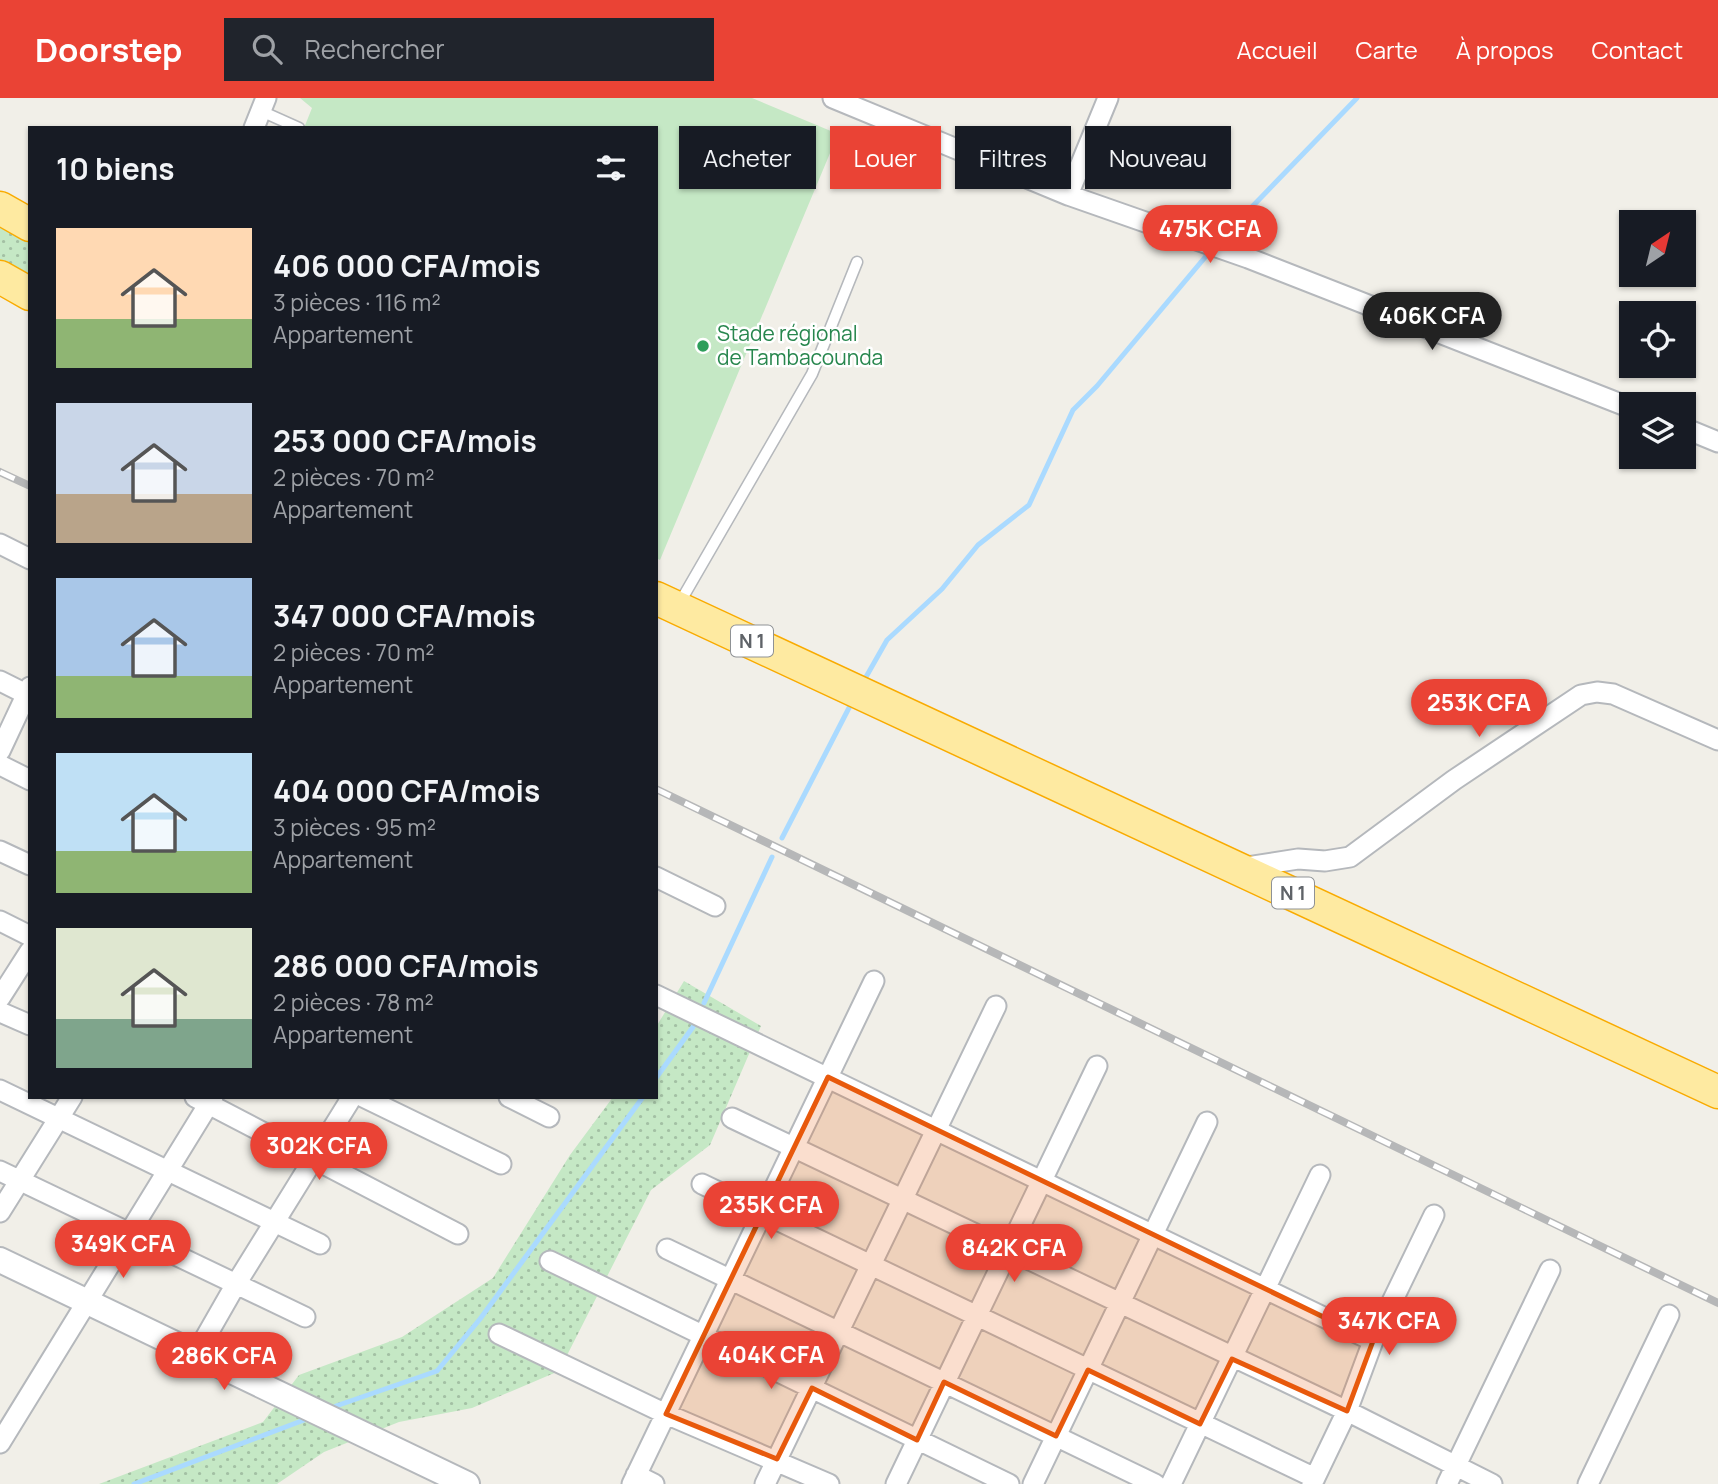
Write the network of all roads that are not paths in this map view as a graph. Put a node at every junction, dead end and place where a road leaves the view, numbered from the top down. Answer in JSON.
{"nodes":[{"id":1,"x":833,"y":98,"type":"edge"},
{"id":2,"x":1108,"y":98,"type":"edge"},
{"id":3,"x":260,"y":112,"type":"edge"},
{"id":4,"x":294,"y":126,"type":"edge"},
{"id":5,"x":1068,"y":195,"type":"junction"},
{"id":6,"x":0,"y":208,"type":"edge"},
{"id":7,"x":28,"y":224,"type":"edge"},
{"id":8,"x":857,"y":262,"type":"dead end"},
{"id":9,"x":0,"y":277,"type":"edge"},
{"id":10,"x":28,"y":293,"type":"edge"},
{"id":11,"x":1619,"y":403,"type":"edge"},
{"id":12,"x":1696,"y":433,"type":"edge"},
{"id":13,"x":1718,"y":442,"type":"edge"},
{"id":14,"x":0,"y":544,"type":"edge"},
{"id":15,"x":28,"y":558,"type":"edge"},
{"id":16,"x":667,"y":603,"type":"edge"},
{"id":17,"x":0,"y":681,"type":"edge"},
{"id":18,"x":28,"y":692,"type":"edge"},
{"id":19,"x":28,"y":694,"type":"edge"},
{"id":20,"x":1718,"y":740,"type":"edge"},
{"id":21,"x":0,"y":751,"type":"edge"},
{"id":22,"x":0,"y":765,"type":"edge"},
{"id":23,"x":28,"y":779,"type":"edge"},
{"id":24,"x":0,"y":850,"type":"edge"},
{"id":25,"x":28,"y":864,"type":"edge"},
{"id":26,"x":1240,"y":868,"type":"junction"},
{"id":27,"x":658,"y":878,"type":"edge"},
{"id":28,"x":715,"y":906,"type":"dead end"},
{"id":29,"x":0,"y":921,"type":"edge"},
{"id":30,"x":28,"y":935,"type":"edge"},
{"id":31,"x":28,"y":954,"type":"edge"},
{"id":32,"x":874,"y":981,"type":"dead end"},
{"id":33,"x":658,"y":996,"type":"edge"},
{"id":34,"x":0,"y":998,"type":"edge"},
{"id":35,"x":996,"y":1006,"type":"dead end"},
{"id":36,"x":0,"y":1012,"type":"edge"},
{"id":37,"x":28,"y":1024,"type":"edge"},
{"id":38,"x":1097,"y":1066,"type":"dead end"},
{"id":39,"x":828,"y":1077,"type":"junction"},
{"id":40,"x":0,"y":1090,"type":"edge"},
{"id":41,"x":1718,"y":1092,"type":"edge"},
{"id":42,"x":71,"y":1099,"type":"edge"},
{"id":43,"x":206,"y":1099,"type":"edge"},
{"id":44,"x":351,"y":1099,"type":"edge"},
{"id":45,"x":367,"y":1099,"type":"edge"},
{"id":46,"x":513,"y":1099,"type":"edge"},
{"id":47,"x":549,"y":1117,"type":"dead end"},
{"id":48,"x":59,"y":1118,"type":"junction"},
{"id":49,"x":732,"y":1118,"type":"dead end"},
{"id":50,"x":1207,"y":1122,"type":"dead end"},
{"id":51,"x":936,"y":1129,"type":"junction"},
{"id":52,"x":794,"y":1147,"type":"junction"},
{"id":53,"x":314,"y":1157,"type":"junction"},
{"id":54,"x":501,"y":1164,"type":"dead end"},
{"id":55,"x":167,"y":1170,"type":"junction"},
{"id":56,"x":0,"y":1171,"type":"edge"},
{"id":57,"x":1320,"y":1175,"type":"dead end"},
{"id":58,"x":1042,"y":1180,"type":"junction"},
{"id":59,"x":20,"y":1181,"type":"junction"},
{"id":60,"x":702,"y":1184,"type":"dead end"},
{"id":61,"x":902,"y":1200,"type":"junction"},
{"id":62,"x":0,"y":1212,"type":"edge"},
{"id":63,"x":762,"y":1213,"type":"junction"},
{"id":64,"x":1434,"y":1215,"type":"dead end"},
{"id":65,"x":275,"y":1222,"type":"junction"},
{"id":66,"x":129,"y":1233,"type":"junction"},
{"id":67,"x":458,"y":1234,"type":"dead end"},
{"id":68,"x":1153,"y":1234,"type":"junction"},
{"id":69,"x":320,"y":1244,"type":"dead end"},
{"id":70,"x":667,"y":1249,"type":"dead end"},
{"id":71,"x":1008,"y":1251,"type":"junction"},
{"id":72,"x":0,"y":1260,"type":"edge"},
{"id":73,"x":550,"y":1261,"type":"dead end"},
{"id":74,"x":870,"y":1266,"type":"junction"},
{"id":75,"x":1550,"y":1270,"type":"dead end"},
{"id":76,"x":730,"y":1279,"type":"junction"},
{"id":77,"x":236,"y":1284,"type":"junction"},
{"id":78,"x":1265,"y":1289,"type":"junction"},
{"id":79,"x":86,"y":1301,"type":"junction"},
{"id":80,"x":1119,"y":1305,"type":"junction"},
{"id":81,"x":1669,"y":1315,"type":"dead end"},
{"id":82,"x":305,"y":1317,"type":"dead end"},
{"id":83,"x":976,"y":1317,"type":"junction"},
{"id":84,"x":839,"y":1332,"type":"junction"},
{"id":85,"x":499,"y":1334,"type":"dead end"},
{"id":86,"x":703,"y":1336,"type":"junction"},
{"id":87,"x":1373,"y":1341,"type":"junction"},
{"id":88,"x":196,"y":1354,"type":"junction"},
{"id":89,"x":1232,"y":1359,"type":"junction"},
{"id":90,"x":1088,"y":1370,"type":"junction"},
{"id":91,"x":944,"y":1382,"type":"junction"},
{"id":92,"x":812,"y":1388,"type":"junction"},
{"id":93,"x":1347,"y":1411,"type":"junction"},
{"id":94,"x":666,"y":1414,"type":"junction"},
{"id":95,"x":6,"y":1422,"type":"edge"},
{"id":96,"x":1200,"y":1424,"type":"junction"},
{"id":97,"x":1056,"y":1436,"type":"junction"},
{"id":98,"x":918,"y":1440,"type":"junction"},
{"id":99,"x":0,"y":1443,"type":"edge"},
{"id":100,"x":777,"y":1459,"type":"junction"},
{"id":101,"x":1451,"y":1475,"type":"edge"},
{"id":102,"x":634,"y":1480,"type":"edge"},
{"id":103,"x":1313,"y":1481,"type":"edge"},
{"id":104,"x":467,"y":1484,"type":"edge"},
{"id":105,"x":654,"y":1484,"type":"edge"},
{"id":106,"x":765,"y":1484,"type":"edge"},
{"id":107,"x":829,"y":1484,"type":"edge"},
{"id":108,"x":896,"y":1484,"type":"edge"},
{"id":109,"x":1009,"y":1484,"type":"edge"},
{"id":110,"x":1033,"y":1484,"type":"edge"},
{"id":111,"x":1155,"y":1484,"type":"edge"},
{"id":112,"x":1171,"y":1484,"type":"edge"},
{"id":113,"x":1492,"y":1484,"type":"edge"},
{"id":114,"x":1588,"y":1484,"type":"edge"}],
"edges":[{"from":1,"to":5,"type":"street"},
{"from":2,"to":5,"type":"street"},
{"from":3,"to":4,"type":"lane"},
{"from":5,"to":11,"type":"street"},
{"from":6,"to":7,"type":"highway"},
{"from":8,"to":16,"type":"lane"},
{"from":9,"to":10,"type":"highway"},
{"from":12,"to":13,"type":"street"},
{"from":14,"to":15,"type":"street"},
{"from":16,"to":26,"type":"highway","number":"N 1"},
{"from":17,"to":18,"type":"street"},
{"from":19,"to":21,"type":"street"},
{"from":20,"to":26,"type":"street"},
{"from":22,"to":23,"type":"street"},
{"from":24,"to":25,"type":"street"},
{"from":26,"to":41,"type":"highway","number":"N 1"},
{"from":27,"to":28,"type":"street"},
{"from":29,"to":30,"type":"street"},
{"from":31,"to":34,"type":"street"},
{"from":32,"to":39,"type":"street"},
{"from":33,"to":39,"type":"street"},
{"from":35,"to":51,"type":"street"},
{"from":36,"to":37,"type":"street"},
{"from":38,"to":58,"type":"street"},
{"from":39,"to":51,"type":"street"},
{"from":39,"to":52,"type":"street"},
{"from":40,"to":48,"type":"street"},
{"from":42,"to":48,"type":"street"},
{"from":43,"to":53,"type":"street"},
{"from":43,"to":55,"type":"street"},
{"from":44,"to":53,"type":"street"},
{"from":45,"to":54,"type":"street"},
{"from":46,"to":47,"type":"street"},
{"from":48,"to":55,"type":"street"},
{"from":48,"to":59,"type":"street"},
{"from":49,"to":52,"type":"street"},
{"from":50,"to":68,"type":"street"},
{"from":51,"to":58,"type":"street"},
{"from":51,"to":61,"type":"street"},
{"from":52,"to":61,"type":"street"},
{"from":52,"to":63,"type":"street"},
{"from":53,"to":65,"type":"street"},
{"from":53,"to":67,"type":"street"},
{"from":55,"to":65,"type":"street"},
{"from":55,"to":66,"type":"street"},
{"from":56,"to":59,"type":"street"},
{"from":57,"to":78,"type":"street"},
{"from":58,"to":68,"type":"street"},
{"from":58,"to":71,"type":"street"},
{"from":59,"to":62,"type":"street"},
{"from":59,"to":66,"type":"street"},
{"from":60,"to":63,"type":"street"},
{"from":61,"to":71,"type":"street"},
{"from":61,"to":74,"type":"street"},
{"from":63,"to":74,"type":"street"},
{"from":63,"to":76,"type":"street"},
{"from":64,"to":87,"type":"street"},
{"from":65,"to":69,"type":"street"},
{"from":65,"to":77,"type":"street"},
{"from":66,"to":77,"type":"street"},
{"from":66,"to":79,"type":"street"},
{"from":68,"to":78,"type":"street"},
{"from":68,"to":80,"type":"street"},
{"from":70,"to":76,"type":"street"},
{"from":71,"to":80,"type":"street"},
{"from":71,"to":83,"type":"street"},
{"from":72,"to":79,"type":"street"},
{"from":73,"to":86,"type":"street"},
{"from":74,"to":83,"type":"street"},
{"from":74,"to":84,"type":"street"},
{"from":75,"to":101,"type":"street"},
{"from":76,"to":84,"type":"street"},
{"from":76,"to":86,"type":"street"},
{"from":77,"to":82,"type":"street"},
{"from":77,"to":88,"type":"street"},
{"from":78,"to":87,"type":"street"},
{"from":78,"to":89,"type":"street"},
{"from":79,"to":88,"type":"street"},
{"from":79,"to":95,"type":"street"},
{"from":80,"to":89,"type":"street"},
{"from":80,"to":90,"type":"street"},
{"from":81,"to":114,"type":"street"},
{"from":83,"to":90,"type":"street"},
{"from":83,"to":91,"type":"street"},
{"from":84,"to":91,"type":"street"},
{"from":84,"to":92,"type":"street"},
{"from":85,"to":94,"type":"street"},
{"from":86,"to":92,"type":"street"},
{"from":86,"to":94,"type":"street"},
{"from":87,"to":93,"type":"street"},
{"from":88,"to":104,"type":"street"},
{"from":89,"to":93,"type":"street"},
{"from":89,"to":96,"type":"street"},
{"from":90,"to":96,"type":"street"},
{"from":90,"to":97,"type":"street"},
{"from":91,"to":97,"type":"street"},
{"from":91,"to":98,"type":"street"},
{"from":92,"to":98,"type":"street"},
{"from":92,"to":100,"type":"street"},
{"from":93,"to":101,"type":"street"},
{"from":93,"to":103,"type":"street"},
{"from":94,"to":100,"type":"street"},
{"from":94,"to":102,"type":"street"},
{"from":95,"to":99,"type":"street"},
{"from":96,"to":103,"type":"street"},
{"from":96,"to":112,"type":"street"},
{"from":97,"to":110,"type":"street"},
{"from":97,"to":111,"type":"street"},
{"from":98,"to":108,"type":"street"},
{"from":98,"to":109,"type":"street"},
{"from":100,"to":106,"type":"street"},
{"from":100,"to":107,"type":"street"},
{"from":101,"to":113,"type":"street"},
{"from":102,"to":105,"type":"street"}]}
